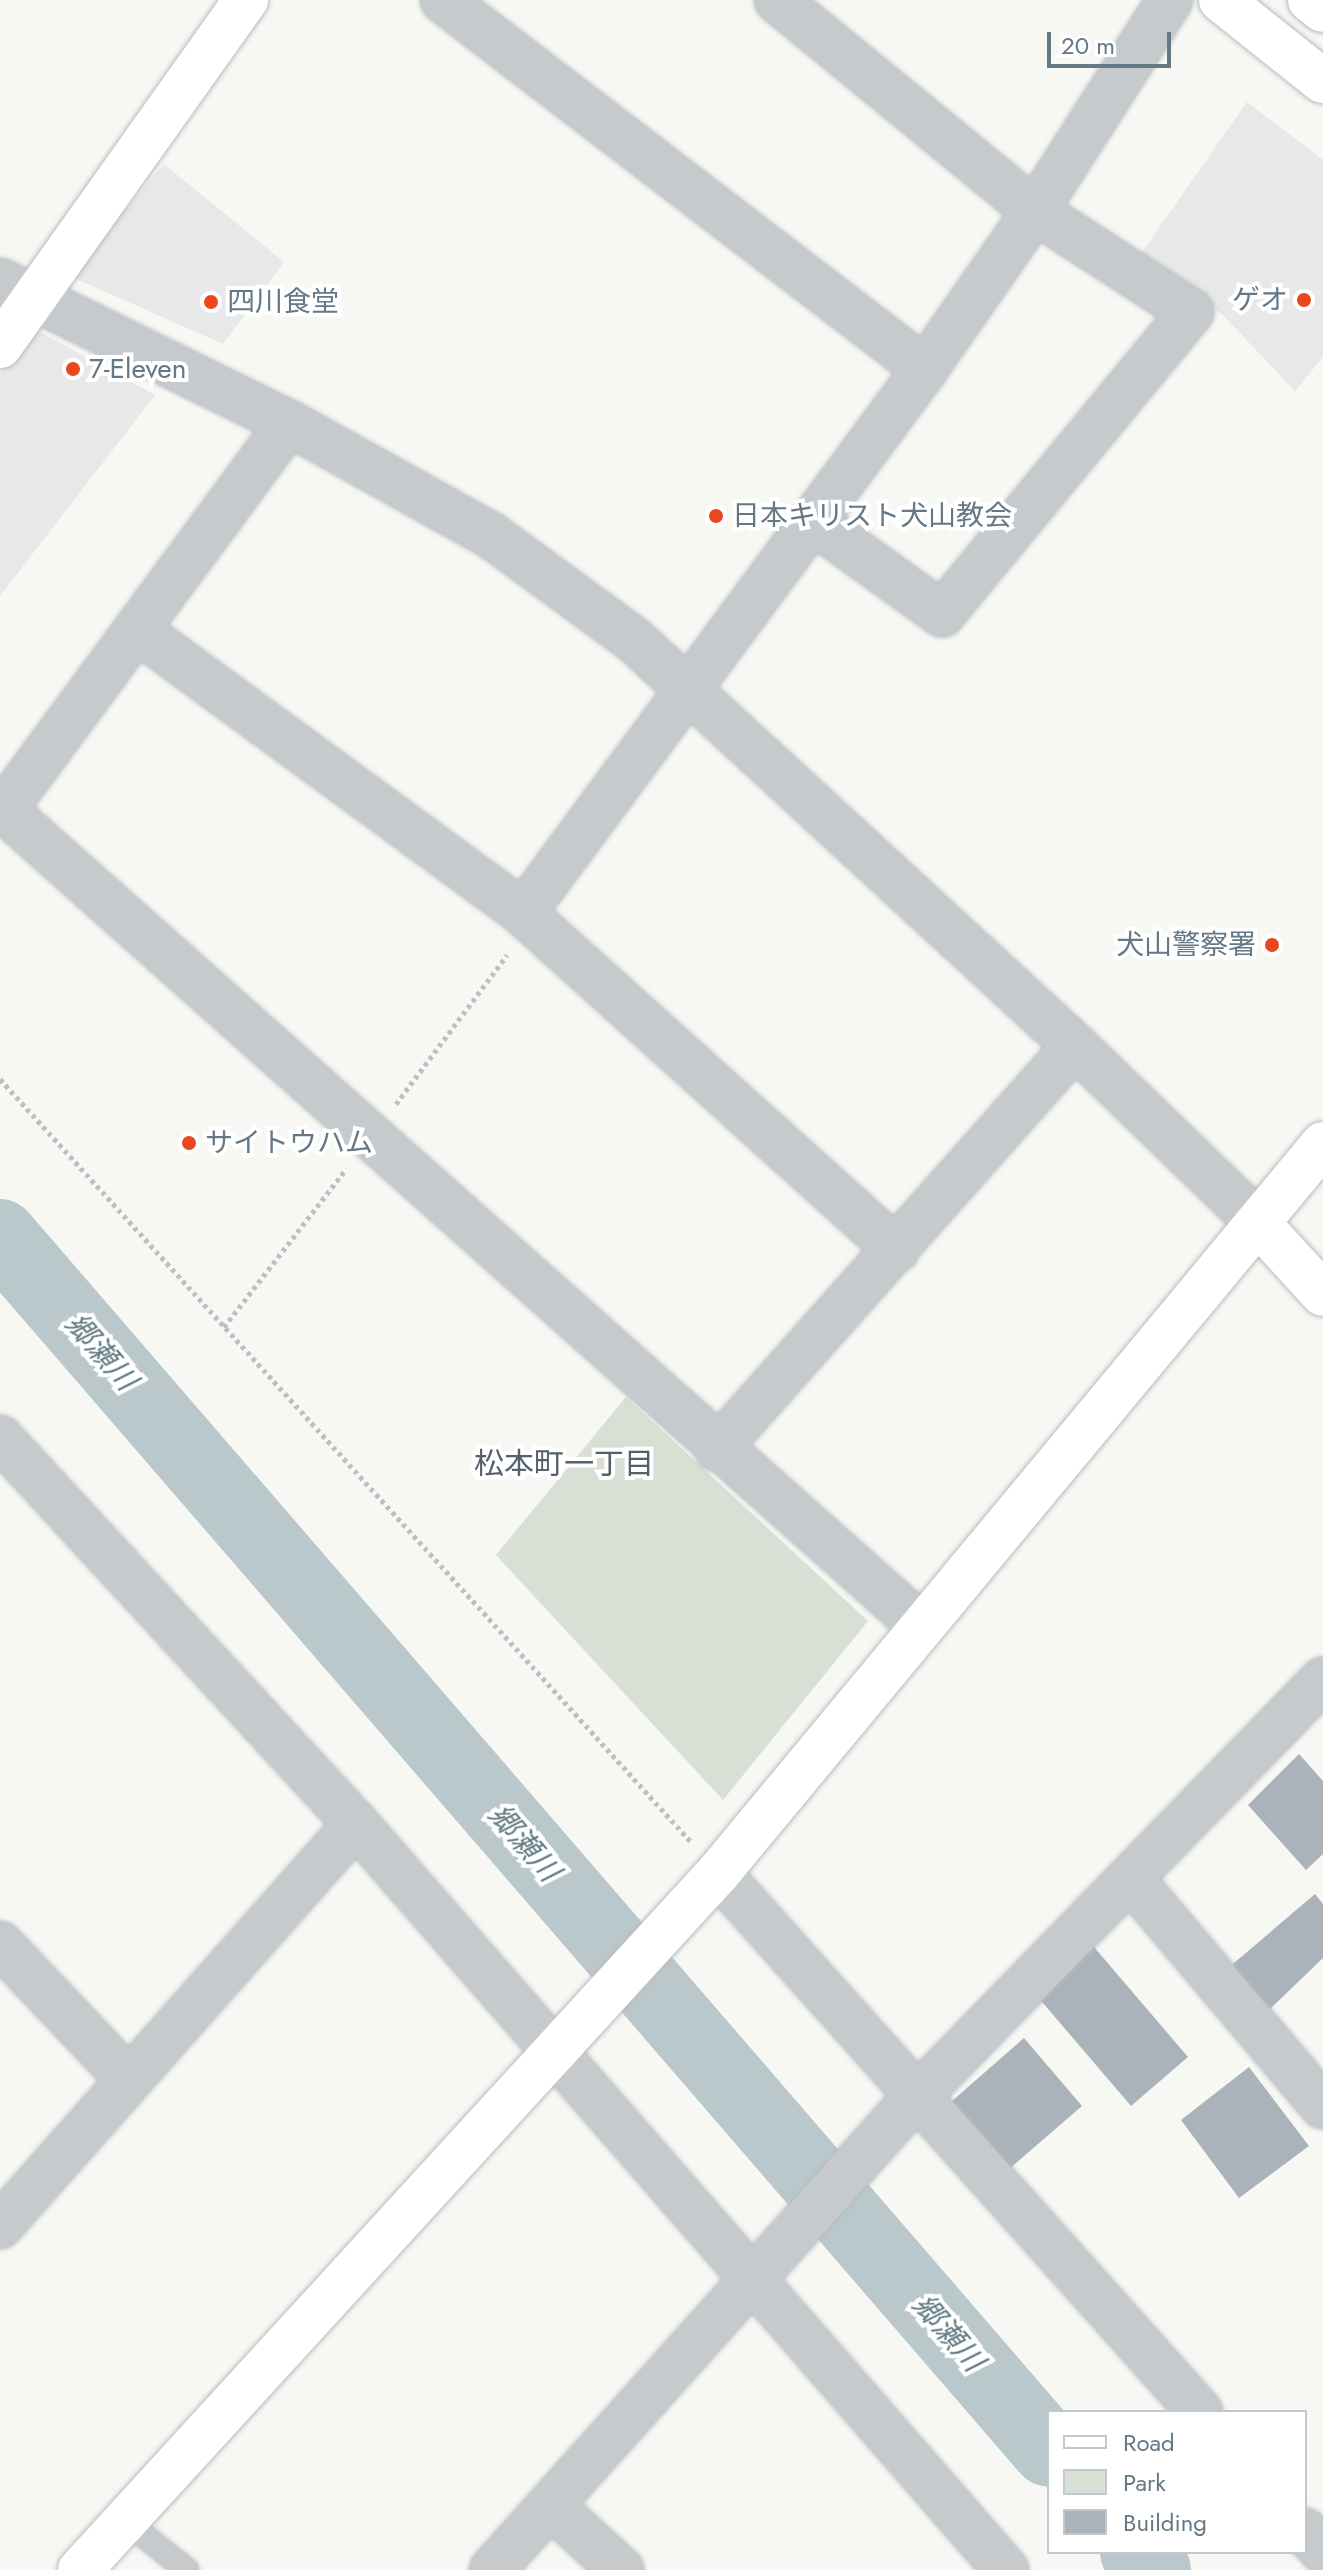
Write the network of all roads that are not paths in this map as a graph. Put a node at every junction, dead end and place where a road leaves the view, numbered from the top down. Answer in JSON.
{"nodes":[{"id":1,"x":246,"y":0,"type":"edge"},
{"id":2,"x":443,"y":0,"type":"edge"},
{"id":3,"x":777,"y":0,"type":"edge"},
{"id":4,"x":1170,"y":0,"type":"edge"},
{"id":5,"x":1221,"y":0,"type":"edge"},
{"id":6,"x":1310,"y":0,"type":"edge"},
{"id":7,"x":1323,"y":10,"type":"edge"},
{"id":8,"x":1323,"y":81,"type":"edge"},
{"id":9,"x":1035,"y":211,"type":"junction"},
{"id":10,"x":18,"y":290,"type":"edge"},
{"id":11,"x":0,"y":346,"type":"edge"},
{"id":12,"x":925,"y":369,"type":"junction"},
{"id":13,"x":289,"y":423,"type":"junction"},
{"id":14,"x":814,"y":522,"type":"junction"},
{"id":15,"x":137,"y":630,"type":"junction"},
{"id":16,"x":689,"y":690,"type":"junction"},
{"id":17,"x":528,"y":917,"type":"junction"},
{"id":18,"x":1075,"y":1046,"type":"junction"},
{"id":19,"x":1323,"y":1144,"type":"edge"},
{"id":20,"x":1258,"y":1223,"type":"junction"},
{"id":21,"x":897,"y":1250,"type":"junction"},
{"id":22,"x":1323,"y":1294,"type":"edge"},
{"id":23,"x":0,"y":1438,"type":"edge"},
{"id":24,"x":717,"y":1449,"type":"junction"},
{"id":25,"x":920,"y":1625,"type":"junction"},
{"id":26,"x":1317,"y":1698,"type":"edge"},
{"id":27,"x":356,"y":1824,"type":"junction"},
{"id":28,"x":718,"y":1873,"type":"junction"},
{"id":29,"x":1131,"y":1879,"type":"junction"},
{"id":30,"x":0,"y":1944,"type":"edge"},
{"id":31,"x":557,"y":2054,"type":"junction"},
{"id":32,"x":128,"y":2079,"type":"junction"},
{"id":33,"x":913,"y":2102,"type":"junction"},
{"id":34,"x":1323,"y":2106,"type":"edge"},
{"id":35,"x":0,"y":2226,"type":"edge"},
{"id":36,"x":758,"y":2273,"type":"junction"},
{"id":37,"x":1198,"y":2410,"type":"edge"},
{"id":38,"x":551,"y":2506,"type":"junction"},
{"id":39,"x":124,"y":2520,"type":"junction"},
{"id":40,"x":1307,"y":2533,"type":"edge"},
{"id":41,"x":1323,"y":2551,"type":"edge"},
{"id":42,"x":80,"y":2570,"type":"edge"},
{"id":43,"x":187,"y":2570,"type":"edge"},
{"id":44,"x":492,"y":2570,"type":"edge"},
{"id":45,"x":621,"y":2570,"type":"edge"},
{"id":46,"x":1006,"y":2570,"type":"edge"}],
"edges":[{"from":1,"to":10,"type":"street"},
{"from":2,"to":12,"type":"street"},
{"from":3,"to":9,"type":"street"},
{"from":4,"to":9,"type":"street"},
{"from":5,"to":8,"type":"street"},
{"from":6,"to":7,"type":"street"},
{"from":9,"to":12,"type":"street"},
{"from":9,"to":14,"type":"street"},
{"from":10,"to":11,"type":"street"},
{"from":10,"to":13,"type":"street"},
{"from":12,"to":14,"type":"street"},
{"from":13,"to":15,"type":"street"},
{"from":13,"to":16,"type":"street"},
{"from":14,"to":16,"type":"street"},
{"from":15,"to":17,"type":"street"},
{"from":15,"to":24,"type":"street"},
{"from":16,"to":17,"type":"street"},
{"from":16,"to":18,"type":"street"},
{"from":17,"to":21,"type":"street"},
{"from":18,"to":20,"type":"street"},
{"from":18,"to":21,"type":"street"},
{"from":19,"to":20,"type":"street"},
{"from":20,"to":22,"type":"street"},
{"from":20,"to":25,"type":"street"},
{"from":21,"to":24,"type":"street"},
{"from":23,"to":27,"type":"street"},
{"from":24,"to":25,"type":"street"},
{"from":25,"to":28,"type":"street"},
{"from":26,"to":29,"type":"street"},
{"from":27,"to":31,"type":"street"},
{"from":27,"to":32,"type":"street"},
{"from":28,"to":31,"type":"street"},
{"from":28,"to":33,"type":"street"},
{"from":29,"to":33,"type":"street"},
{"from":29,"to":34,"type":"street"},
{"from":30,"to":32,"type":"street"},
{"from":31,"to":36,"type":"street"},
{"from":31,"to":39,"type":"street"},
{"from":32,"to":35,"type":"street"},
{"from":33,"to":36,"type":"street"},
{"from":33,"to":37,"type":"street"},
{"from":36,"to":38,"type":"street"},
{"from":36,"to":46,"type":"street"},
{"from":38,"to":44,"type":"street"},
{"from":38,"to":45,"type":"street"},
{"from":39,"to":42,"type":"street"},
{"from":39,"to":43,"type":"lane"},
{"from":40,"to":41,"type":"street"}]}
